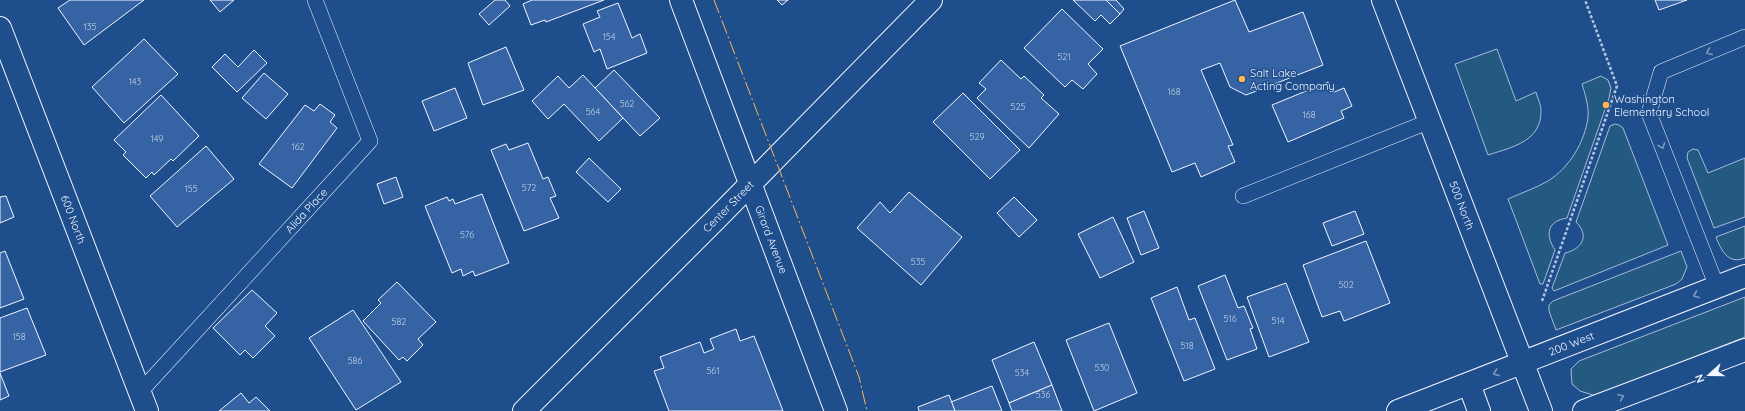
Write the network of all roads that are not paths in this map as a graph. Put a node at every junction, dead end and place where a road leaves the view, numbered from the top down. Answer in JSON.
{"nodes":[{"id":1,"x":315,"y":0,"type":"edge"},
{"id":2,"x":681,"y":0,"type":"edge"},
{"id":3,"x":931,"y":0,"type":"edge"},
{"id":4,"x":1383,"y":0,"type":"edge"},
{"id":5,"x":0,"y":28,"type":"edge"},
{"id":6,"x":1745,"y":37,"type":"edge"},
{"id":7,"x":1430,"y":121,"type":"junction"},
{"id":8,"x":750,"y":185,"type":"junction"},
{"id":9,"x":1243,"y":196,"type":"dead end"},
{"id":10,"x":1745,"y":276,"type":"edge"},
{"id":11,"x":1717,"y":287,"type":"junction"},
{"id":12,"x":1745,"y":350,"type":"edge"},
{"id":13,"x":1523,"y":363,"type":"junction"},
{"id":14,"x":1469,"y":384,"type":"junction"},
{"id":15,"x":143,"y":402,"type":"edge"},
{"id":16,"x":524,"y":411,"type":"edge"},
{"id":17,"x":836,"y":411,"type":"edge"},
{"id":18,"x":1398,"y":411,"type":"edge"},
{"id":19,"x":1479,"y":411,"type":"edge"},
{"id":20,"x":1542,"y":411,"type":"edge"},
{"id":21,"x":1584,"y":411,"type":"edge"}],
"edges":[{"from":1,"to":15,"type":"lane","name":"Alida Place"},
{"from":2,"to":8,"type":"street","name":"Girard Avenue"},
{"from":3,"to":8,"type":"street","name":"Center Street"},
{"from":4,"to":7,"type":"street","name":"500 North"},
{"from":5,"to":15,"type":"street","name":"600 North"},
{"from":6,"to":11,"type":"lane","one_way":true},
{"from":7,"to":9,"type":"lane"},
{"from":7,"to":13,"type":"street","name":"500 North"},
{"from":8,"to":16,"type":"street","name":"Center Street"},
{"from":8,"to":17,"type":"street","name":"Girard Avenue"},
{"from":10,"to":11,"type":"street","name":"200 West"},
{"from":11,"to":13,"type":"street","name":"200 West","one_way":true},
{"from":21,"to":12,"type":"street","one_way":true},
{"from":13,"to":14,"type":"street","name":"200 West","one_way":true},
{"from":13,"to":20,"type":"street","name":"500 North"},
{"from":14,"to":18,"type":"street","name":"200 West"},
{"from":14,"to":19,"type":"street"}]}
